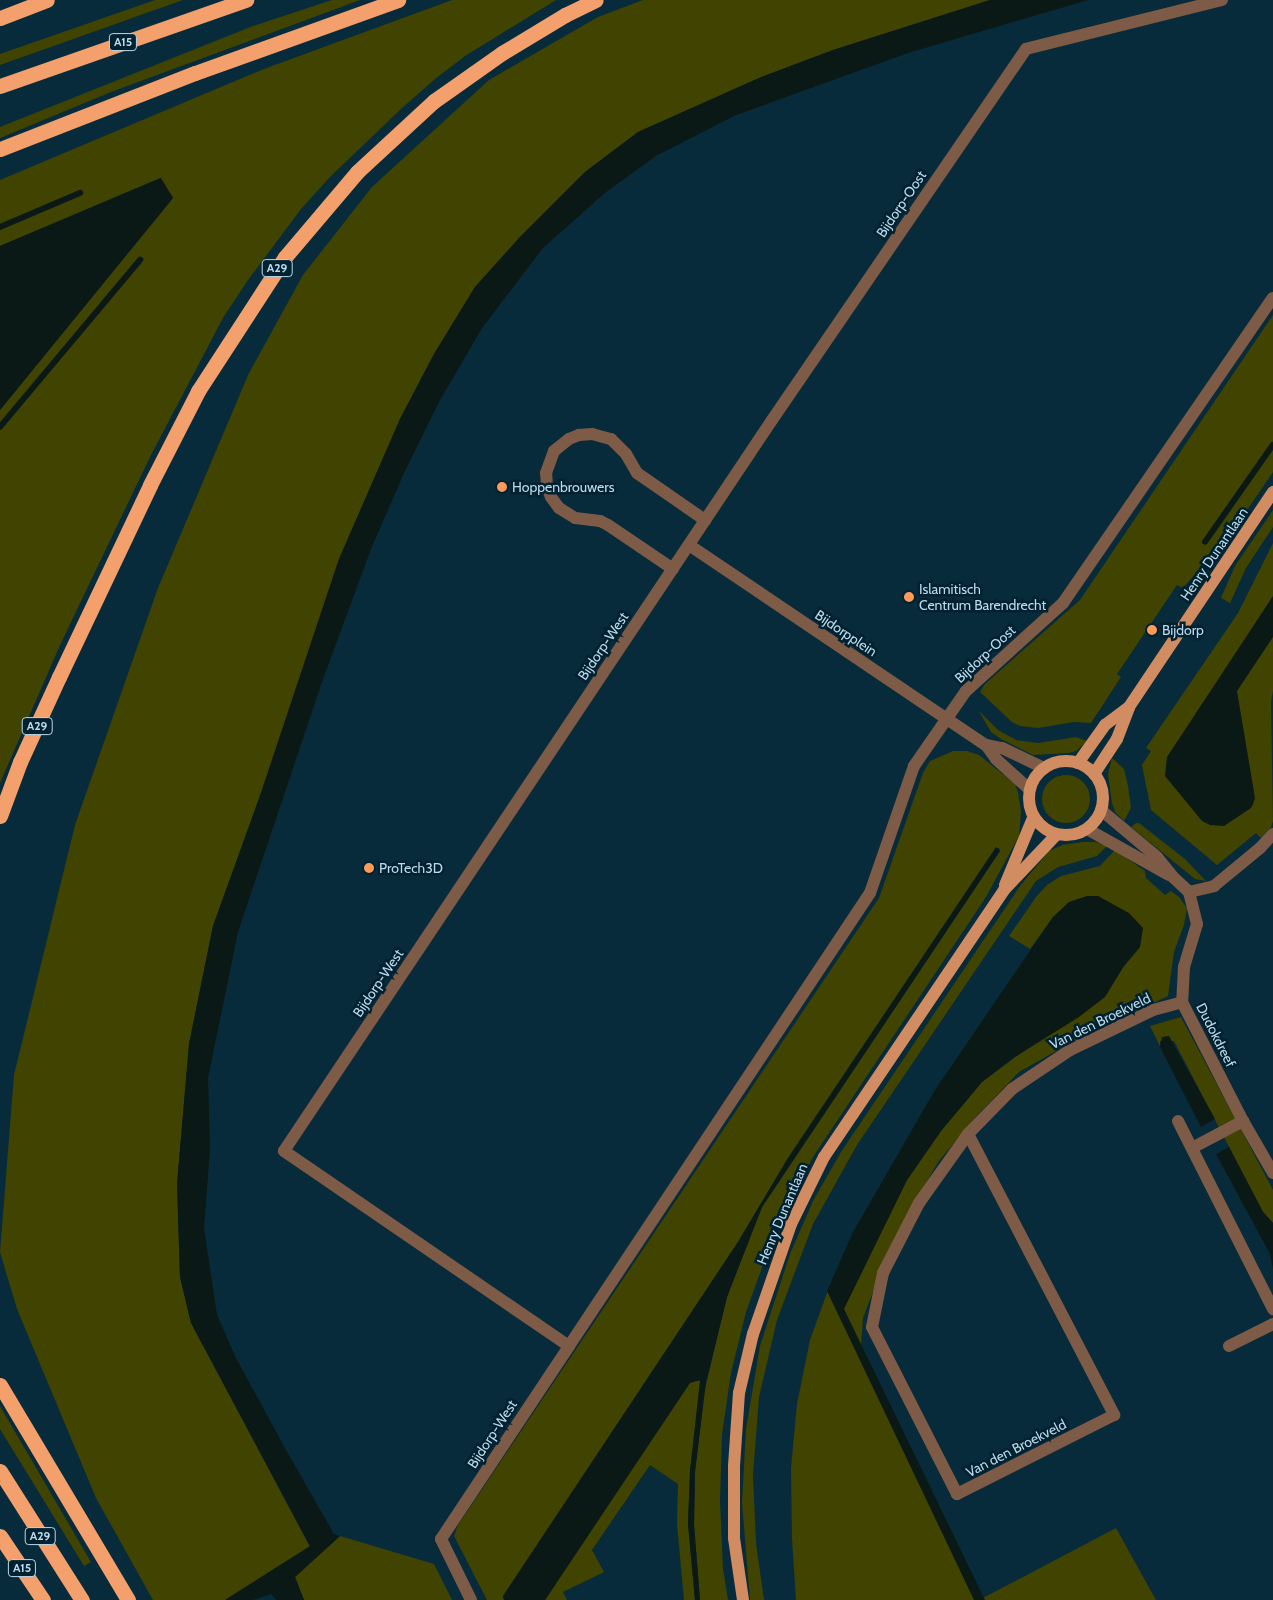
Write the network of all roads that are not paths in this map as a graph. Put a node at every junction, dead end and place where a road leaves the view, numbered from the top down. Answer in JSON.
{"nodes":[{"id":1,"x":47,"y":0,"type":"edge"},
{"id":2,"x":246,"y":0,"type":"edge"},
{"id":3,"x":398,"y":0,"type":"edge"},
{"id":4,"x":596,"y":0,"type":"edge"},
{"id":5,"x":1222,"y":0,"type":"edge"},
{"id":6,"x":0,"y":18,"type":"edge"},
{"id":7,"x":0,"y":86,"type":"edge"},
{"id":8,"x":0,"y":149,"type":"edge"},
{"id":9,"x":1273,"y":298,"type":"edge"},
{"id":10,"x":1273,"y":492,"type":"edge"},
{"id":11,"x":705,"y":520,"type":"junction"},
{"id":12,"x":689,"y":545,"type":"junction"},
{"id":13,"x":673,"y":569,"type":"junction"},
{"id":14,"x":1129,"y":707,"type":"junction"},
{"id":15,"x":947,"y":718,"type":"junction"},
{"id":16,"x":986,"y":745,"type":"junction"},
{"id":17,"x":1078,"y":763,"type":"junction"},
{"id":18,"x":1044,"y":768,"type":"junction"},
{"id":19,"x":1094,"y":774,"type":"junction"},
{"id":20,"x":1029,"y":789,"type":"junction"},
{"id":21,"x":1101,"y":810,"type":"junction"},
{"id":22,"x":0,"y":816,"type":"edge"},
{"id":23,"x":1033,"y":818,"type":"junction"},
{"id":24,"x":1087,"y":829,"type":"junction"},
{"id":25,"x":1273,"y":834,"type":"edge"},
{"id":26,"x":1056,"y":835,"type":"junction"},
{"id":27,"x":1173,"y":878,"type":"junction"},
{"id":28,"x":1004,"y":890,"type":"junction"},
{"id":29,"x":1189,"y":892,"type":"junction"},
{"id":30,"x":1182,"y":1002,"type":"junction"},
{"id":31,"x":1178,"y":1121,"type":"dead end"},
{"id":32,"x":1243,"y":1121,"type":"junction"},
{"id":33,"x":968,"y":1134,"type":"junction"},
{"id":34,"x":1192,"y":1148,"type":"junction"},
{"id":35,"x":1273,"y":1173,"type":"edge"},
{"id":36,"x":1273,"y":1309,"type":"edge"},
{"id":37,"x":1273,"y":1324,"type":"edge"},
{"id":38,"x":569,"y":1346,"type":"junction"},
{"id":39,"x":1229,"y":1346,"type":"dead end"},
{"id":40,"x":0,"y":1385,"type":"edge"},
{"id":41,"x":0,"y":1470,"type":"edge"},
{"id":42,"x":0,"y":1536,"type":"edge"},
{"id":43,"x":43,"y":1600,"type":"edge"},
{"id":44,"x":82,"y":1600,"type":"edge"},
{"id":45,"x":128,"y":1600,"type":"edge"},
{"id":46,"x":471,"y":1600,"type":"edge"},
{"id":47,"x":743,"y":1600,"type":"edge"}],
"edges":[{"from":1,"to":6,"type":"highway"},
{"from":2,"to":7,"type":"highway","number":"A15"},
{"from":3,"to":8,"type":"highway"},
{"from":4,"to":22,"type":"highway","number":"A29"},
{"from":5,"to":11,"type":"street","name":"Bijdorp-Oost"},
{"from":9,"to":15,"type":"street","name":"Bijdorp-Oost"},
{"from":10,"to":14,"type":"main road","name":"Henry Dunantlaan"},
{"from":11,"to":12,"type":"street","name":"Bijdorp-Oost"},
{"from":11,"to":13,"type":"street"},
{"from":12,"to":13,"type":"street","name":"Bijdorp-West"},
{"from":12,"to":15,"type":"street","name":"Bijdorpplein"},
{"from":13,"to":38,"type":"street","name":"Bijdorp-West"},
{"from":14,"to":17,"type":"main road","name":"Henry Dunantlaan"},
{"from":14,"to":19,"type":"main road","name":"Henry Dunantlaan"},
{"from":15,"to":16,"type":"street","name":"Bijdorpplein"},
{"from":15,"to":38,"type":"street","name":"Bijdorp-West"},
{"from":16,"to":18,"type":"street","name":"Bijdorpplein"},
{"from":16,"to":20,"type":"street","name":"Bijdorpplein"},
{"from":17,"to":18,"type":"main road"},
{"from":17,"to":19,"type":"main road"},
{"from":18,"to":20,"type":"main road"},
{"from":19,"to":21,"type":"main road"},
{"from":20,"to":23,"type":"main road"},
{"from":21,"to":24,"type":"main road"},
{"from":21,"to":27,"type":"street"},
{"from":23,"to":26,"type":"main road"},
{"from":23,"to":28,"type":"main road"},
{"from":24,"to":26,"type":"main road"},
{"from":24,"to":27,"type":"street"},
{"from":25,"to":29,"type":"street"},
{"from":26,"to":28,"type":"main road"},
{"from":27,"to":29,"type":"street"},
{"from":28,"to":47,"type":"main road","name":"Henry Dunantlaan"},
{"from":29,"to":30,"type":"street","name":"Dudokdreef"},
{"from":30,"to":32,"type":"street","name":"Dudokdreef"},
{"from":30,"to":33,"type":"street","name":"Van den Broekveld"},
{"from":31,"to":34,"type":"street"},
{"from":32,"to":34,"type":"street"},
{"from":32,"to":35,"type":"street","name":"Dudokdreef"},
{"from":33,"to":33,"type":"street","name":"Van den Broekveld"},
{"from":34,"to":36,"type":"street"},
{"from":37,"to":39,"type":"street"},
{"from":38,"to":46,"type":"street","name":"Bijdorp-West"},
{"from":40,"to":45,"type":"highway"},
{"from":41,"to":44,"type":"highway","number":"A29"},
{"from":42,"to":43,"type":"highway","number":"A15"}]}
